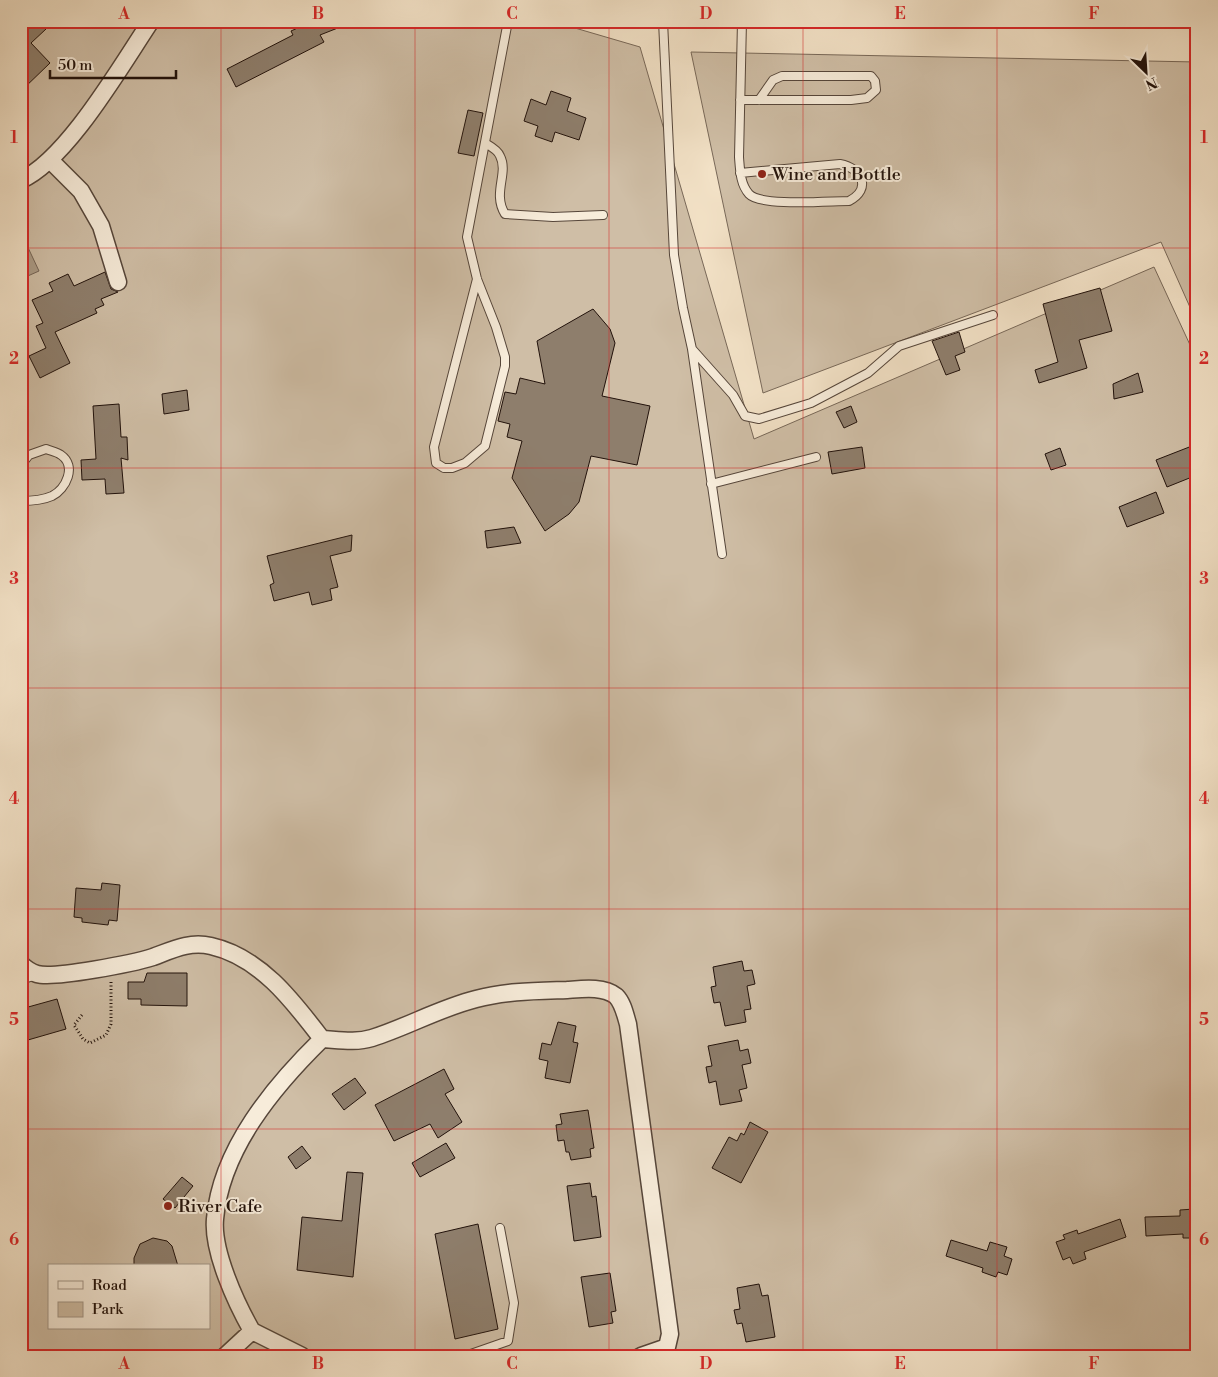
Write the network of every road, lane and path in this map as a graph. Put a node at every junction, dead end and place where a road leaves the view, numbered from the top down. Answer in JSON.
{"nodes":[{"id":1,"x":151,"y":21,"type":"edge"},
{"id":2,"x":508,"y":21,"type":"edge"},
{"id":3,"x":663,"y":21,"type":"edge"},
{"id":4,"x":742,"y":21,"type":"edge"},
{"id":5,"x":740,"y":100,"type":"junction"},
{"id":6,"x":758,"y":100,"type":"junction"},
{"id":7,"x":485,"y":143,"type":"junction"},
{"id":8,"x":50,"y":160,"type":"junction"},
{"id":9,"x":740,"y":172,"type":"junction"},
{"id":10,"x":21,"y":180,"type":"edge"},
{"id":11,"x":603,"y":215,"type":"dead end"},
{"id":12,"x":477,"y":279,"type":"junction"},
{"id":13,"x":118,"y":282,"type":"dead end"},
{"id":14,"x":993,"y":315,"type":"dead end"},
{"id":15,"x":692,"y":349,"type":"junction"},
{"id":16,"x":816,"y":457,"type":"dead end"},
{"id":17,"x":21,"y":465,"type":"edge"},
{"id":18,"x":711,"y":484,"type":"junction"},
{"id":19,"x":21,"y":501,"type":"edge"},
{"id":20,"x":722,"y":554,"type":"dead end"},
{"id":21,"x":21,"y":964,"type":"edge"},
{"id":22,"x":112,"y":965,"type":"junction"},
{"id":23,"x":38,"y":975,"type":"junction"},
{"id":24,"x":21,"y":980,"type":"edge"},
{"id":25,"x":82,"y":1015,"type":"dead end"},
{"id":26,"x":322,"y":1038,"type":"junction"},
{"id":27,"x":500,"y":1228,"type":"dead end"},
{"id":28,"x":252,"y":1331,"type":"junction"},
{"id":29,"x":225,"y":1356,"type":"edge"},
{"id":30,"x":302,"y":1356,"type":"edge"},
{"id":31,"x":465,"y":1356,"type":"edge"},
{"id":32,"x":641,"y":1356,"type":"edge"}],
"edges":[{"from":1,"to":8,"type":"street"},
{"from":2,"to":7,"type":"lane"},
{"from":3,"to":15,"type":"lane"},
{"from":4,"to":5,"type":"lane"},
{"from":5,"to":6,"type":"lane"},
{"from":5,"to":9,"type":"lane"},
{"from":6,"to":6,"type":"lane"},
{"from":7,"to":11,"type":"lane"},
{"from":7,"to":12,"type":"lane"},
{"from":8,"to":10,"type":"street"},
{"from":8,"to":13,"type":"street"},
{"from":9,"to":9,"type":"lane"},
{"from":12,"to":12,"type":"lane"},
{"from":14,"to":15,"type":"lane"},
{"from":15,"to":18,"type":"lane"},
{"from":16,"to":18,"type":"lane"},
{"from":17,"to":19,"type":"lane"},
{"from":18,"to":20,"type":"lane"},
{"from":21,"to":23,"type":"street"},
{"from":22,"to":23,"type":"street"},
{"from":22,"to":25,"type":"path"},
{"from":22,"to":26,"type":"street"},
{"from":23,"to":24,"type":"lane"},
{"from":26,"to":28,"type":"street"},
{"from":26,"to":32,"type":"street"},
{"from":27,"to":31,"type":"lane"},
{"from":28,"to":29,"type":"street"},
{"from":28,"to":30,"type":"street"}]}
